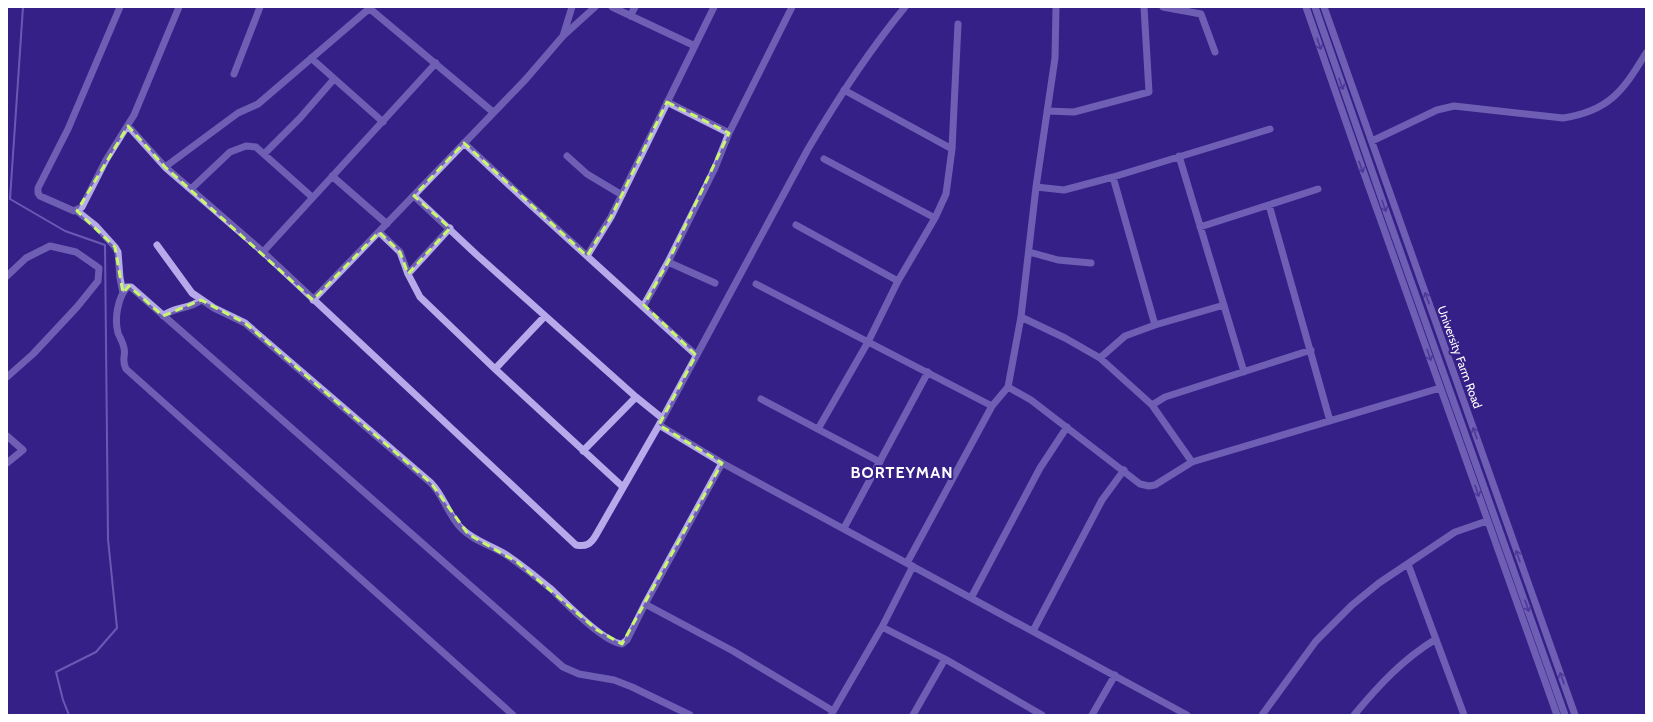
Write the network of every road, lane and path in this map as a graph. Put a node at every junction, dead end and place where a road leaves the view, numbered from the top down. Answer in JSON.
{"nodes":[{"id":1,"x":120,"y":7,"type":"edge"},
{"id":2,"x":179,"y":7,"type":"edge"},
{"id":3,"x":260,"y":7,"type":"edge"},
{"id":4,"x":370,"y":7,"type":"edge"},
{"id":5,"x":572,"y":7,"type":"edge"},
{"id":6,"x":595,"y":7,"type":"edge"},
{"id":7,"x":612,"y":7,"type":"edge"},
{"id":8,"x":635,"y":7,"type":"edge"},
{"id":9,"x":714,"y":7,"type":"edge"},
{"id":10,"x":792,"y":7,"type":"edge"},
{"id":11,"x":905,"y":7,"type":"edge"},
{"id":12,"x":1056,"y":7,"type":"edge"},
{"id":13,"x":1144,"y":7,"type":"edge"},
{"id":14,"x":1163,"y":7,"type":"edge"},
{"id":15,"x":1306,"y":7,"type":"edge"},
{"id":16,"x":1315,"y":7,"type":"edge"},
{"id":17,"x":1324,"y":7,"type":"edge"},
{"id":18,"x":630,"y":16,"type":"junction"},
{"id":19,"x":958,"y":24,"type":"dead end"},
{"id":20,"x":563,"y":36,"type":"junction"},
{"id":21,"x":695,"y":46,"type":"junction"},
{"id":22,"x":1215,"y":52,"type":"dead end"},
{"id":23,"x":1646,"y":53,"type":"edge"},
{"id":24,"x":311,"y":58,"type":"junction"},
{"id":25,"x":436,"y":63,"type":"junction"},
{"id":26,"x":234,"y":74,"type":"dead end"},
{"id":27,"x":334,"y":79,"type":"junction"},
{"id":28,"x":844,"y":90,"type":"junction"},
{"id":29,"x":667,"y":102,"type":"junction"},
{"id":30,"x":1047,"y":111,"type":"junction"},
{"id":31,"x":493,"y":112,"type":"junction"},
{"id":32,"x":383,"y":122,"type":"junction"},
{"id":33,"x":128,"y":126,"type":"junction"},
{"id":34,"x":1270,"y":129,"type":"dead end"},
{"id":35,"x":729,"y":133,"type":"junction"},
{"id":36,"x":1372,"y":141,"type":"junction"},
{"id":37,"x":464,"y":143,"type":"junction"},
{"id":38,"x":952,"y":149,"type":"junction"},
{"id":39,"x":264,"y":154,"type":"junction"},
{"id":40,"x":567,"y":156,"type":"dead end"},
{"id":41,"x":1179,"y":156,"type":"junction"},
{"id":42,"x":824,"y":159,"type":"dead end"},
{"id":43,"x":164,"y":167,"type":"junction"},
{"id":44,"x":332,"y":176,"type":"junction"},
{"id":45,"x":1113,"y":177,"type":"junction"},
{"id":46,"x":1036,"y":187,"type":"junction"},
{"id":47,"x":1318,"y":189,"type":"dead end"},
{"id":48,"x":191,"y":190,"type":"junction"},
{"id":49,"x":622,"y":195,"type":"junction"},
{"id":50,"x":414,"y":196,"type":"junction"},
{"id":51,"x":312,"y":197,"type":"junction"},
{"id":52,"x":1269,"y":205,"type":"junction"},
{"id":53,"x":77,"y":210,"type":"junction"},
{"id":54,"x":935,"y":218,"type":"junction"},
{"id":55,"x":386,"y":224,"type":"junction"},
{"id":56,"x":796,"y":225,"type":"dead end"},
{"id":57,"x":450,"y":228,"type":"junction"},
{"id":58,"x":1200,"y":228,"type":"junction"},
{"id":59,"x":380,"y":232,"type":"junction"},
{"id":60,"x":157,"y":246,"type":"dead end"},
{"id":61,"x":263,"y":252,"type":"junction"},
{"id":62,"x":1029,"y":252,"type":"junction"},
{"id":63,"x":588,"y":256,"type":"junction"},
{"id":64,"x":668,"y":262,"type":"junction"},
{"id":65,"x":1091,"y":262,"type":"dead end"},
{"id":66,"x":408,"y":274,"type":"junction"},
{"id":67,"x":7,"y":276,"type":"edge"},
{"id":68,"x":898,"y":281,"type":"junction"},
{"id":69,"x":715,"y":283,"type":"dead end"},
{"id":70,"x":756,"y":284,"type":"dead end"},
{"id":71,"x":122,"y":293,"type":"junction"},
{"id":72,"x":201,"y":300,"type":"junction"},
{"id":73,"x":313,"y":300,"type":"junction"},
{"id":74,"x":644,"y":305,"type":"junction"},
{"id":75,"x":1224,"y":305,"type":"junction"},
{"id":76,"x":163,"y":316,"type":"junction"},
{"id":77,"x":545,"y":316,"type":"junction"},
{"id":78,"x":1021,"y":318,"type":"junction"},
{"id":79,"x":1155,"y":325,"type":"junction"},
{"id":80,"x":868,"y":342,"type":"junction"},
{"id":81,"x":1311,"y":350,"type":"junction"},
{"id":82,"x":696,"y":354,"type":"junction"},
{"id":83,"x":1100,"y":358,"type":"junction"},
{"id":84,"x":496,"y":369,"type":"junction"},
{"id":85,"x":928,"y":372,"type":"junction"},
{"id":86,"x":1244,"y":372,"type":"junction"},
{"id":87,"x":7,"y":377,"type":"edge"},
{"id":88,"x":1008,"y":387,"type":"junction"},
{"id":89,"x":1440,"y":388,"type":"junction"},
{"id":90,"x":636,"y":397,"type":"junction"},
{"id":91,"x":761,"y":399,"type":"dead end"},
{"id":92,"x":1152,"y":405,"type":"junction"},
{"id":93,"x":992,"y":406,"type":"junction"},
{"id":94,"x":662,"y":418,"type":"junction"},
{"id":95,"x":1330,"y":421,"type":"junction"},
{"id":96,"x":659,"y":425,"type":"junction"},
{"id":97,"x":1067,"y":427,"type":"junction"},
{"id":98,"x":818,"y":429,"type":"junction"},
{"id":99,"x":7,"y":436,"type":"edge"},
{"id":100,"x":584,"y":452,"type":"junction"},
{"id":101,"x":880,"y":462,"type":"junction"},
{"id":102,"x":1192,"y":462,"type":"junction"},
{"id":103,"x":7,"y":463,"type":"edge"},
{"id":104,"x":722,"y":463,"type":"junction"},
{"id":105,"x":1124,"y":470,"type":"junction"},
{"id":106,"x":623,"y":487,"type":"junction"},
{"id":107,"x":1487,"y":521,"type":"junction"},
{"id":108,"x":844,"y":528,"type":"junction"},
{"id":109,"x":1408,"y":564,"type":"junction"},
{"id":110,"x":910,"y":565,"type":"junction"},
{"id":111,"x":971,"y":598,"type":"junction"},
{"id":112,"x":645,"y":604,"type":"junction"},
{"id":113,"x":882,"y":626,"type":"junction"},
{"id":114,"x":1033,"y":631,"type":"junction"},
{"id":115,"x":1436,"y":639,"type":"junction"},
{"id":116,"x":945,"y":659,"type":"junction"},
{"id":117,"x":1115,"y":675,"type":"junction"},
{"id":118,"x":832,"y":713,"type":"edge"},
{"id":119,"x":513,"y":715,"type":"edge"},
{"id":120,"x":690,"y":715,"type":"edge"},
{"id":121,"x":913,"y":715,"type":"edge"},
{"id":122,"x":1042,"y":715,"type":"edge"},
{"id":123,"x":1092,"y":715,"type":"edge"},
{"id":124,"x":1187,"y":715,"type":"edge"},
{"id":125,"x":1262,"y":715,"type":"edge"},
{"id":126,"x":1354,"y":715,"type":"edge"},
{"id":127,"x":1464,"y":715,"type":"edge"},
{"id":128,"x":1557,"y":715,"type":"edge"},
{"id":129,"x":1565,"y":715,"type":"edge"},
{"id":130,"x":1575,"y":715,"type":"edge"}],
"edges":[{"from":1,"to":53,"type":"street"},
{"from":2,"to":33,"type":"street"},
{"from":3,"to":26,"type":"street"},
{"from":4,"to":24,"type":"street"},
{"from":4,"to":25,"type":"street"},
{"from":5,"to":20,"type":"street"},
{"from":6,"to":20,"type":"street"},
{"from":7,"to":18,"type":"street"},
{"from":8,"to":18,"type":"street"},
{"from":9,"to":21,"type":"street"},
{"from":10,"to":35,"type":"street"},
{"from":11,"to":28,"type":"street"},
{"from":12,"to":30,"type":"street"},
{"from":13,"to":30,"type":"street"},
{"from":14,"to":22,"type":"street"},
{"from":15,"to":89,"type":"street","one_way":true},
{"from":16,"to":129,"type":"street","name":"University Farm Road","one_way":true},
{"from":17,"to":36,"type":"street","name":"University Farm Road"},
{"from":18,"to":21,"type":"street"},
{"from":19,"to":38,"type":"street"},
{"from":20,"to":31,"type":"street"},
{"from":21,"to":29,"type":"street"},
{"from":23,"to":36,"type":"street"},
{"from":24,"to":27,"type":"street"},
{"from":24,"to":43,"type":"street"},
{"from":25,"to":31,"type":"street"},
{"from":25,"to":32,"type":"street"},
{"from":27,"to":32,"type":"street"},
{"from":27,"to":39,"type":"street"},
{"from":28,"to":38,"type":"street"},
{"from":28,"to":82,"type":"street"},
{"from":29,"to":35,"type":"street"},
{"from":29,"to":49,"type":"street"},
{"from":30,"to":46,"type":"street"},
{"from":31,"to":37,"type":"street"},
{"from":32,"to":44,"type":"street"},
{"from":33,"to":43,"type":"street"},
{"from":33,"to":53,"type":"street"},
{"from":34,"to":41,"type":"street"},
{"from":35,"to":64,"type":"street"},
{"from":130,"to":36,"type":"street","name":"University Farm Road","one_way":true},
{"from":37,"to":50,"type":"street"},
{"from":37,"to":63,"type":"street"},
{"from":38,"to":54,"type":"street"},
{"from":39,"to":48,"type":"street"},
{"from":39,"to":51,"type":"street"},
{"from":40,"to":49,"type":"street"},
{"from":41,"to":45,"type":"street"},
{"from":41,"to":58,"type":"street"},
{"from":42,"to":54,"type":"street"},
{"from":43,"to":48,"type":"street"},
{"from":44,"to":51,"type":"street"},
{"from":44,"to":55,"type":"street"},
{"from":45,"to":46,"type":"street"},
{"from":45,"to":79,"type":"street"},
{"from":46,"to":62,"type":"street"},
{"from":47,"to":52,"type":"street"},
{"from":48,"to":61,"type":"street"},
{"from":49,"to":63,"type":"street"},
{"from":50,"to":55,"type":"street"},
{"from":50,"to":57,"type":"street"},
{"from":51,"to":61,"type":"street"},
{"from":52,"to":58,"type":"street"},
{"from":52,"to":81,"type":"street"},
{"from":53,"to":71,"type":"street"},
{"from":54,"to":68,"type":"street"},
{"from":55,"to":59,"type":"street"},
{"from":56,"to":68,"type":"street"},
{"from":57,"to":66,"type":"street"},
{"from":57,"to":77,"type":"street"},
{"from":58,"to":75,"type":"street"},
{"from":59,"to":66,"type":"street"},
{"from":59,"to":73,"type":"street"},
{"from":60,"to":72,"type":"street"},
{"from":61,"to":73,"type":"street"},
{"from":62,"to":65,"type":"street"},
{"from":62,"to":78,"type":"street"},
{"from":63,"to":74,"type":"street"},
{"from":64,"to":69,"type":"street"},
{"from":64,"to":74,"type":"street"},
{"from":66,"to":84,"type":"street"},
{"from":67,"to":87,"type":"street"},
{"from":68,"to":80,"type":"street"},
{"from":70,"to":80,"type":"street"},
{"from":71,"to":76,"type":"street"},
{"from":71,"to":119,"type":"street"},
{"from":72,"to":76,"type":"street"},
{"from":72,"to":112,"type":"street"},
{"from":73,"to":106,"type":"street"},
{"from":74,"to":82,"type":"street"},
{"from":75,"to":79,"type":"street"},
{"from":75,"to":86,"type":"street"},
{"from":76,"to":120,"type":"street"},
{"from":77,"to":84,"type":"street"},
{"from":77,"to":90,"type":"street"},
{"from":78,"to":83,"type":"street"},
{"from":78,"to":88,"type":"street"},
{"from":79,"to":83,"type":"street"},
{"from":80,"to":85,"type":"street"},
{"from":80,"to":98,"type":"street"},
{"from":81,"to":86,"type":"street"},
{"from":81,"to":95,"type":"street"},
{"from":82,"to":94,"type":"street"},
{"from":83,"to":92,"type":"street"},
{"from":84,"to":100,"type":"street"},
{"from":85,"to":93,"type":"street"},
{"from":85,"to":101,"type":"street"},
{"from":86,"to":92,"type":"street"},
{"from":88,"to":93,"type":"street"},
{"from":88,"to":97,"type":"street"},
{"from":89,"to":95,"type":"street"},
{"from":89,"to":107,"type":"street","one_way":true},
{"from":90,"to":94,"type":"street"},
{"from":90,"to":100,"type":"street"},
{"from":91,"to":98,"type":"street"},
{"from":92,"to":102,"type":"street"},
{"from":93,"to":110,"type":"street"},
{"from":94,"to":96,"type":"street"},
{"from":95,"to":102,"type":"street"},
{"from":96,"to":104,"type":"street"},
{"from":96,"to":106,"type":"street"},
{"from":97,"to":105,"type":"street"},
{"from":97,"to":111,"type":"street"},
{"from":98,"to":101,"type":"street"},
{"from":99,"to":103,"type":"street"},
{"from":100,"to":106,"type":"street"},
{"from":101,"to":108,"type":"street"},
{"from":102,"to":105,"type":"street"},
{"from":104,"to":108,"type":"street"},
{"from":104,"to":112,"type":"street"},
{"from":105,"to":114,"type":"street"},
{"from":107,"to":109,"type":"street"},
{"from":107,"to":128,"type":"street"},
{"from":108,"to":110,"type":"street"},
{"from":109,"to":115,"type":"street"},
{"from":109,"to":125,"type":"street"},
{"from":110,"to":111,"type":"street"},
{"from":110,"to":113,"type":"street"},
{"from":111,"to":114,"type":"street"},
{"from":112,"to":118,"type":"street"},
{"from":113,"to":116,"type":"street"},
{"from":113,"to":118,"type":"street"},
{"from":114,"to":117,"type":"street"},
{"from":115,"to":126,"type":"street"},
{"from":115,"to":127,"type":"street"},
{"from":116,"to":121,"type":"street"},
{"from":116,"to":122,"type":"street"},
{"from":117,"to":123,"type":"street"},
{"from":117,"to":124,"type":"street"}]}
